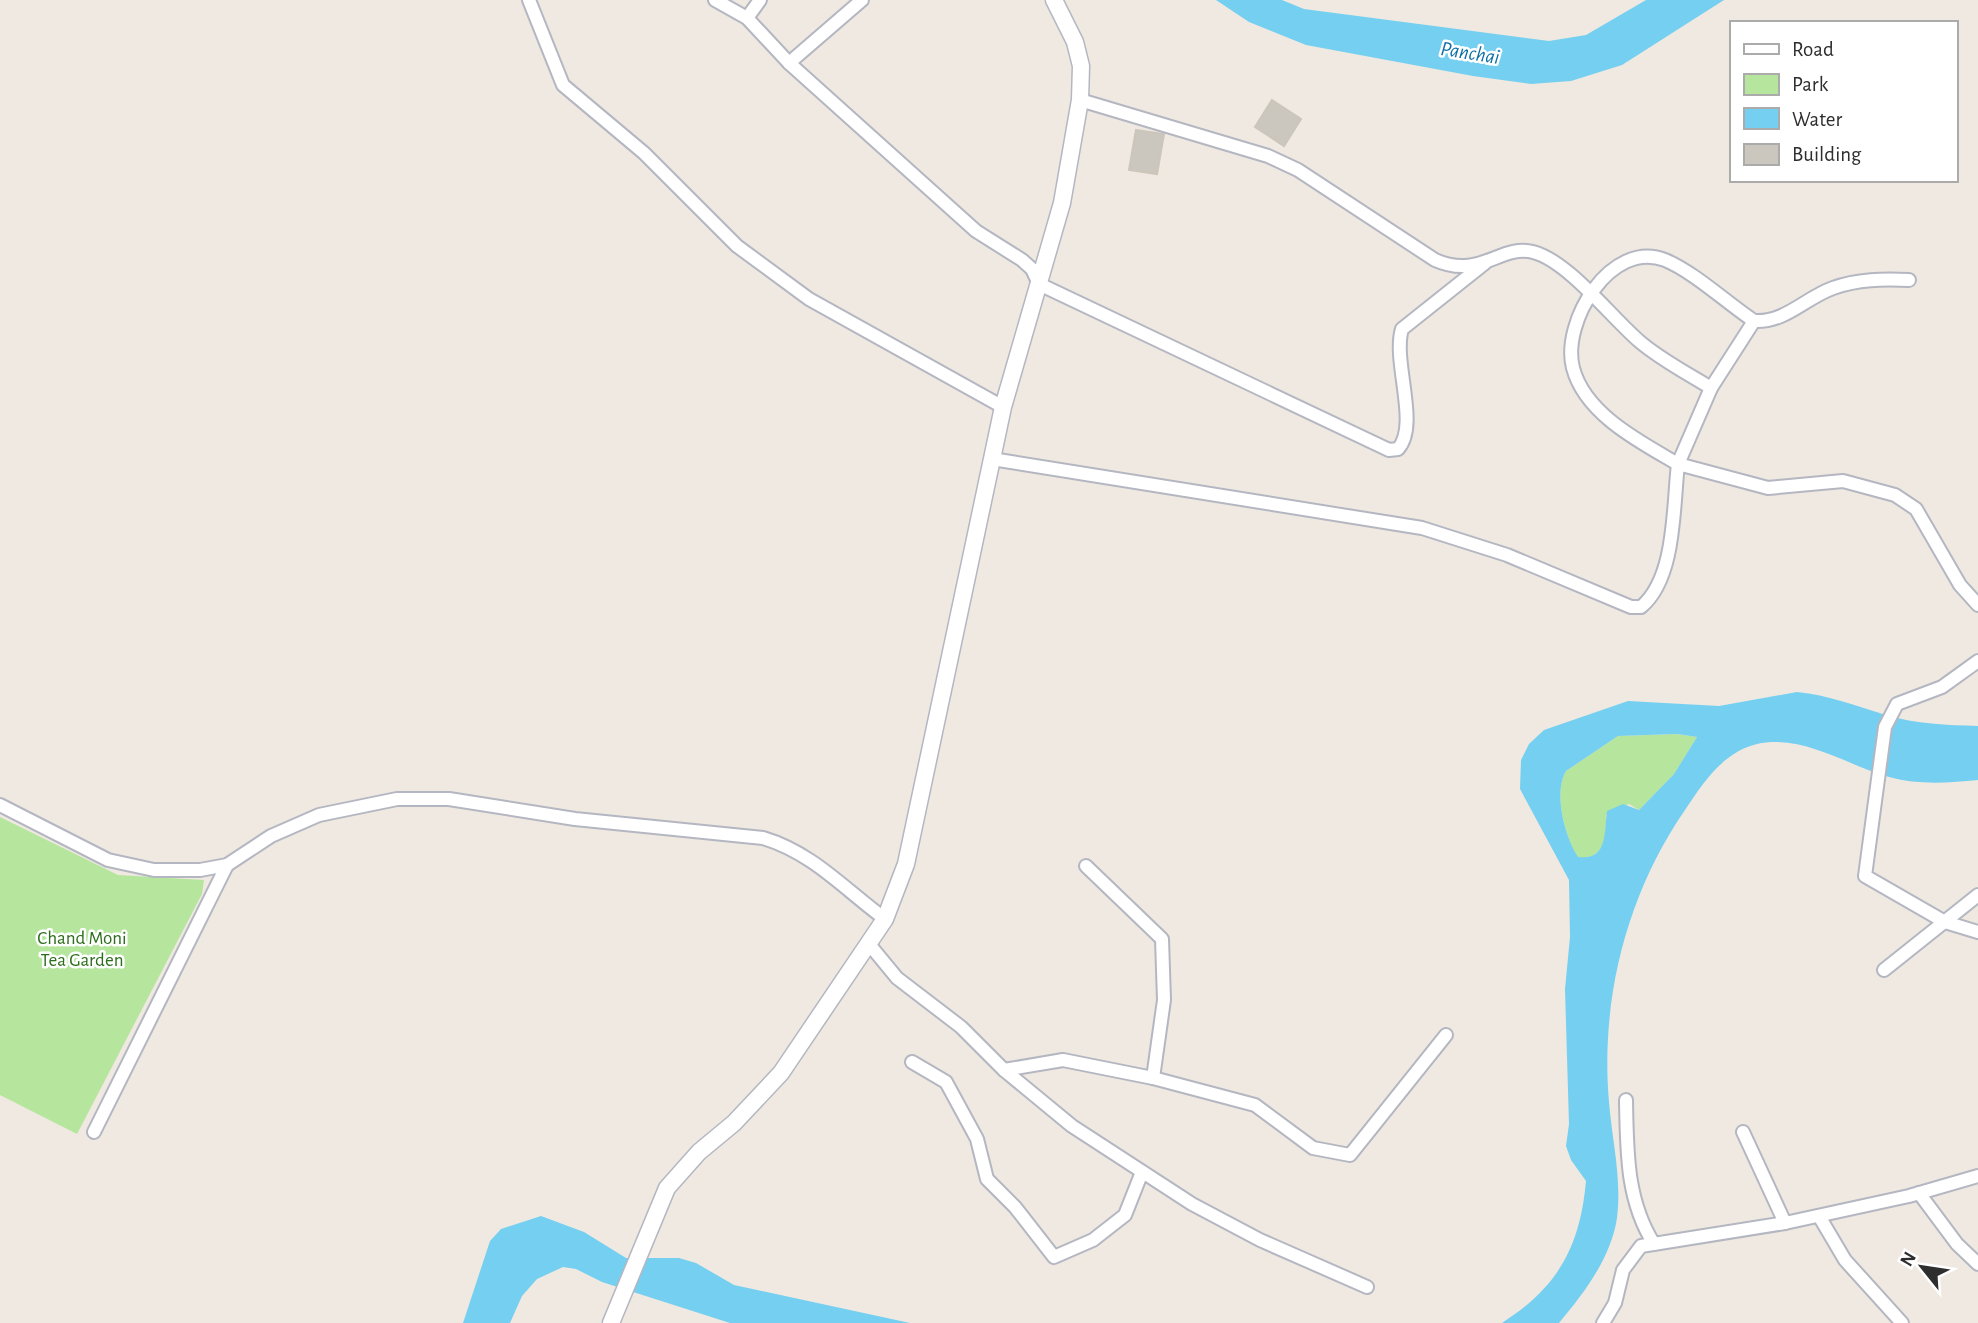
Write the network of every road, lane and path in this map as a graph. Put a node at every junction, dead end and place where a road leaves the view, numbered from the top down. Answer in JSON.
{"nodes":[{"id":1,"x":529,"y":0,"type":"edge"},
{"id":2,"x":715,"y":0,"type":"edge"},
{"id":3,"x":760,"y":0,"type":"edge"},
{"id":4,"x":862,"y":0,"type":"edge"},
{"id":5,"x":1054,"y":0,"type":"edge"},
{"id":6,"x":747,"y":18,"type":"junction"},
{"id":7,"x":789,"y":63,"type":"junction"},
{"id":8,"x":1080,"y":100,"type":"junction"},
{"id":9,"x":1485,"y":263,"type":"junction"},
{"id":10,"x":1909,"y":280,"type":"dead end"},
{"id":11,"x":1040,"y":284,"type":"junction"},
{"id":12,"x":1591,"y":292,"type":"junction"},
{"id":13,"x":1754,"y":321,"type":"junction"},
{"id":14,"x":1711,"y":388,"type":"junction"},
{"id":15,"x":1003,"y":407,"type":"junction"},
{"id":16,"x":992,"y":459,"type":"junction"},
{"id":17,"x":1678,"y":464,"type":"junction"},
{"id":18,"x":1978,"y":605,"type":"edge"},
{"id":19,"x":1978,"y":661,"type":"edge"},
{"id":20,"x":0,"y":805,"type":"edge"},
{"id":21,"x":227,"y":865,"type":"junction"},
{"id":22,"x":1086,"y":866,"type":"dead end"},
{"id":23,"x":1978,"y":895,"type":"edge"},
{"id":24,"x":885,"y":919,"type":"junction"},
{"id":25,"x":1945,"y":922,"type":"junction"},
{"id":26,"x":1978,"y":932,"type":"edge"},
{"id":27,"x":869,"y":944,"type":"junction"},
{"id":28,"x":1884,"y":970,"type":"dead end"},
{"id":29,"x":1446,"y":1035,"type":"dead end"},
{"id":30,"x":912,"y":1062,"type":"dead end"},
{"id":31,"x":1004,"y":1070,"type":"junction"},
{"id":32,"x":1153,"y":1078,"type":"junction"},
{"id":33,"x":1626,"y":1100,"type":"dead end"},
{"id":34,"x":94,"y":1132,"type":"dead end"},
{"id":35,"x":1743,"y":1132,"type":"dead end"},
{"id":36,"x":1142,"y":1172,"type":"junction"},
{"id":37,"x":1978,"y":1176,"type":"edge"},
{"id":38,"x":1919,"y":1193,"type":"junction"},
{"id":39,"x":1819,"y":1216,"type":"junction"},
{"id":40,"x":1785,"y":1223,"type":"junction"},
{"id":41,"x":1654,"y":1244,"type":"junction"},
{"id":42,"x":1978,"y":1265,"type":"edge"},
{"id":43,"x":1367,"y":1287,"type":"dead end"},
{"id":44,"x":611,"y":1322,"type":"edge"},
{"id":45,"x":1603,"y":1323,"type":"edge"},
{"id":46,"x":1902,"y":1323,"type":"edge"}],
"edges":[{"from":1,"to":15,"type":"street"},
{"from":2,"to":6,"type":"street"},
{"from":3,"to":6,"type":"street"},
{"from":4,"to":7,"type":"street"},
{"from":5,"to":8,"type":"street"},
{"from":6,"to":7,"type":"street"},
{"from":7,"to":11,"type":"street"},
{"from":8,"to":9,"type":"street"},
{"from":8,"to":11,"type":"street"},
{"from":9,"to":11,"type":"street"},
{"from":9,"to":12,"type":"street"},
{"from":10,"to":13,"type":"street"},
{"from":11,"to":15,"type":"street"},
{"from":12,"to":13,"type":"street"},
{"from":12,"to":14,"type":"street"},
{"from":12,"to":17,"type":"street"},
{"from":13,"to":14,"type":"street"},
{"from":14,"to":17,"type":"street"},
{"from":15,"to":16,"type":"street"},
{"from":16,"to":17,"type":"street"},
{"from":16,"to":24,"type":"street"},
{"from":17,"to":18,"type":"street"},
{"from":19,"to":25,"type":"street"},
{"from":20,"to":21,"type":"street"},
{"from":21,"to":24,"type":"street"},
{"from":21,"to":34,"type":"street"},
{"from":22,"to":32,"type":"street"},
{"from":23,"to":25,"type":"street"},
{"from":24,"to":27,"type":"street"},
{"from":25,"to":26,"type":"street"},
{"from":25,"to":28,"type":"street"},
{"from":27,"to":31,"type":"street"},
{"from":27,"to":44,"type":"street"},
{"from":29,"to":32,"type":"street"},
{"from":30,"to":36,"type":"street"},
{"from":31,"to":32,"type":"street"},
{"from":31,"to":36,"type":"street"},
{"from":33,"to":41,"type":"street"},
{"from":35,"to":40,"type":"street"},
{"from":36,"to":43,"type":"street"},
{"from":37,"to":38,"type":"street"},
{"from":38,"to":39,"type":"street"},
{"from":38,"to":42,"type":"street"},
{"from":39,"to":40,"type":"street"},
{"from":39,"to":46,"type":"street"},
{"from":40,"to":41,"type":"street"},
{"from":41,"to":45,"type":"street"}]}
